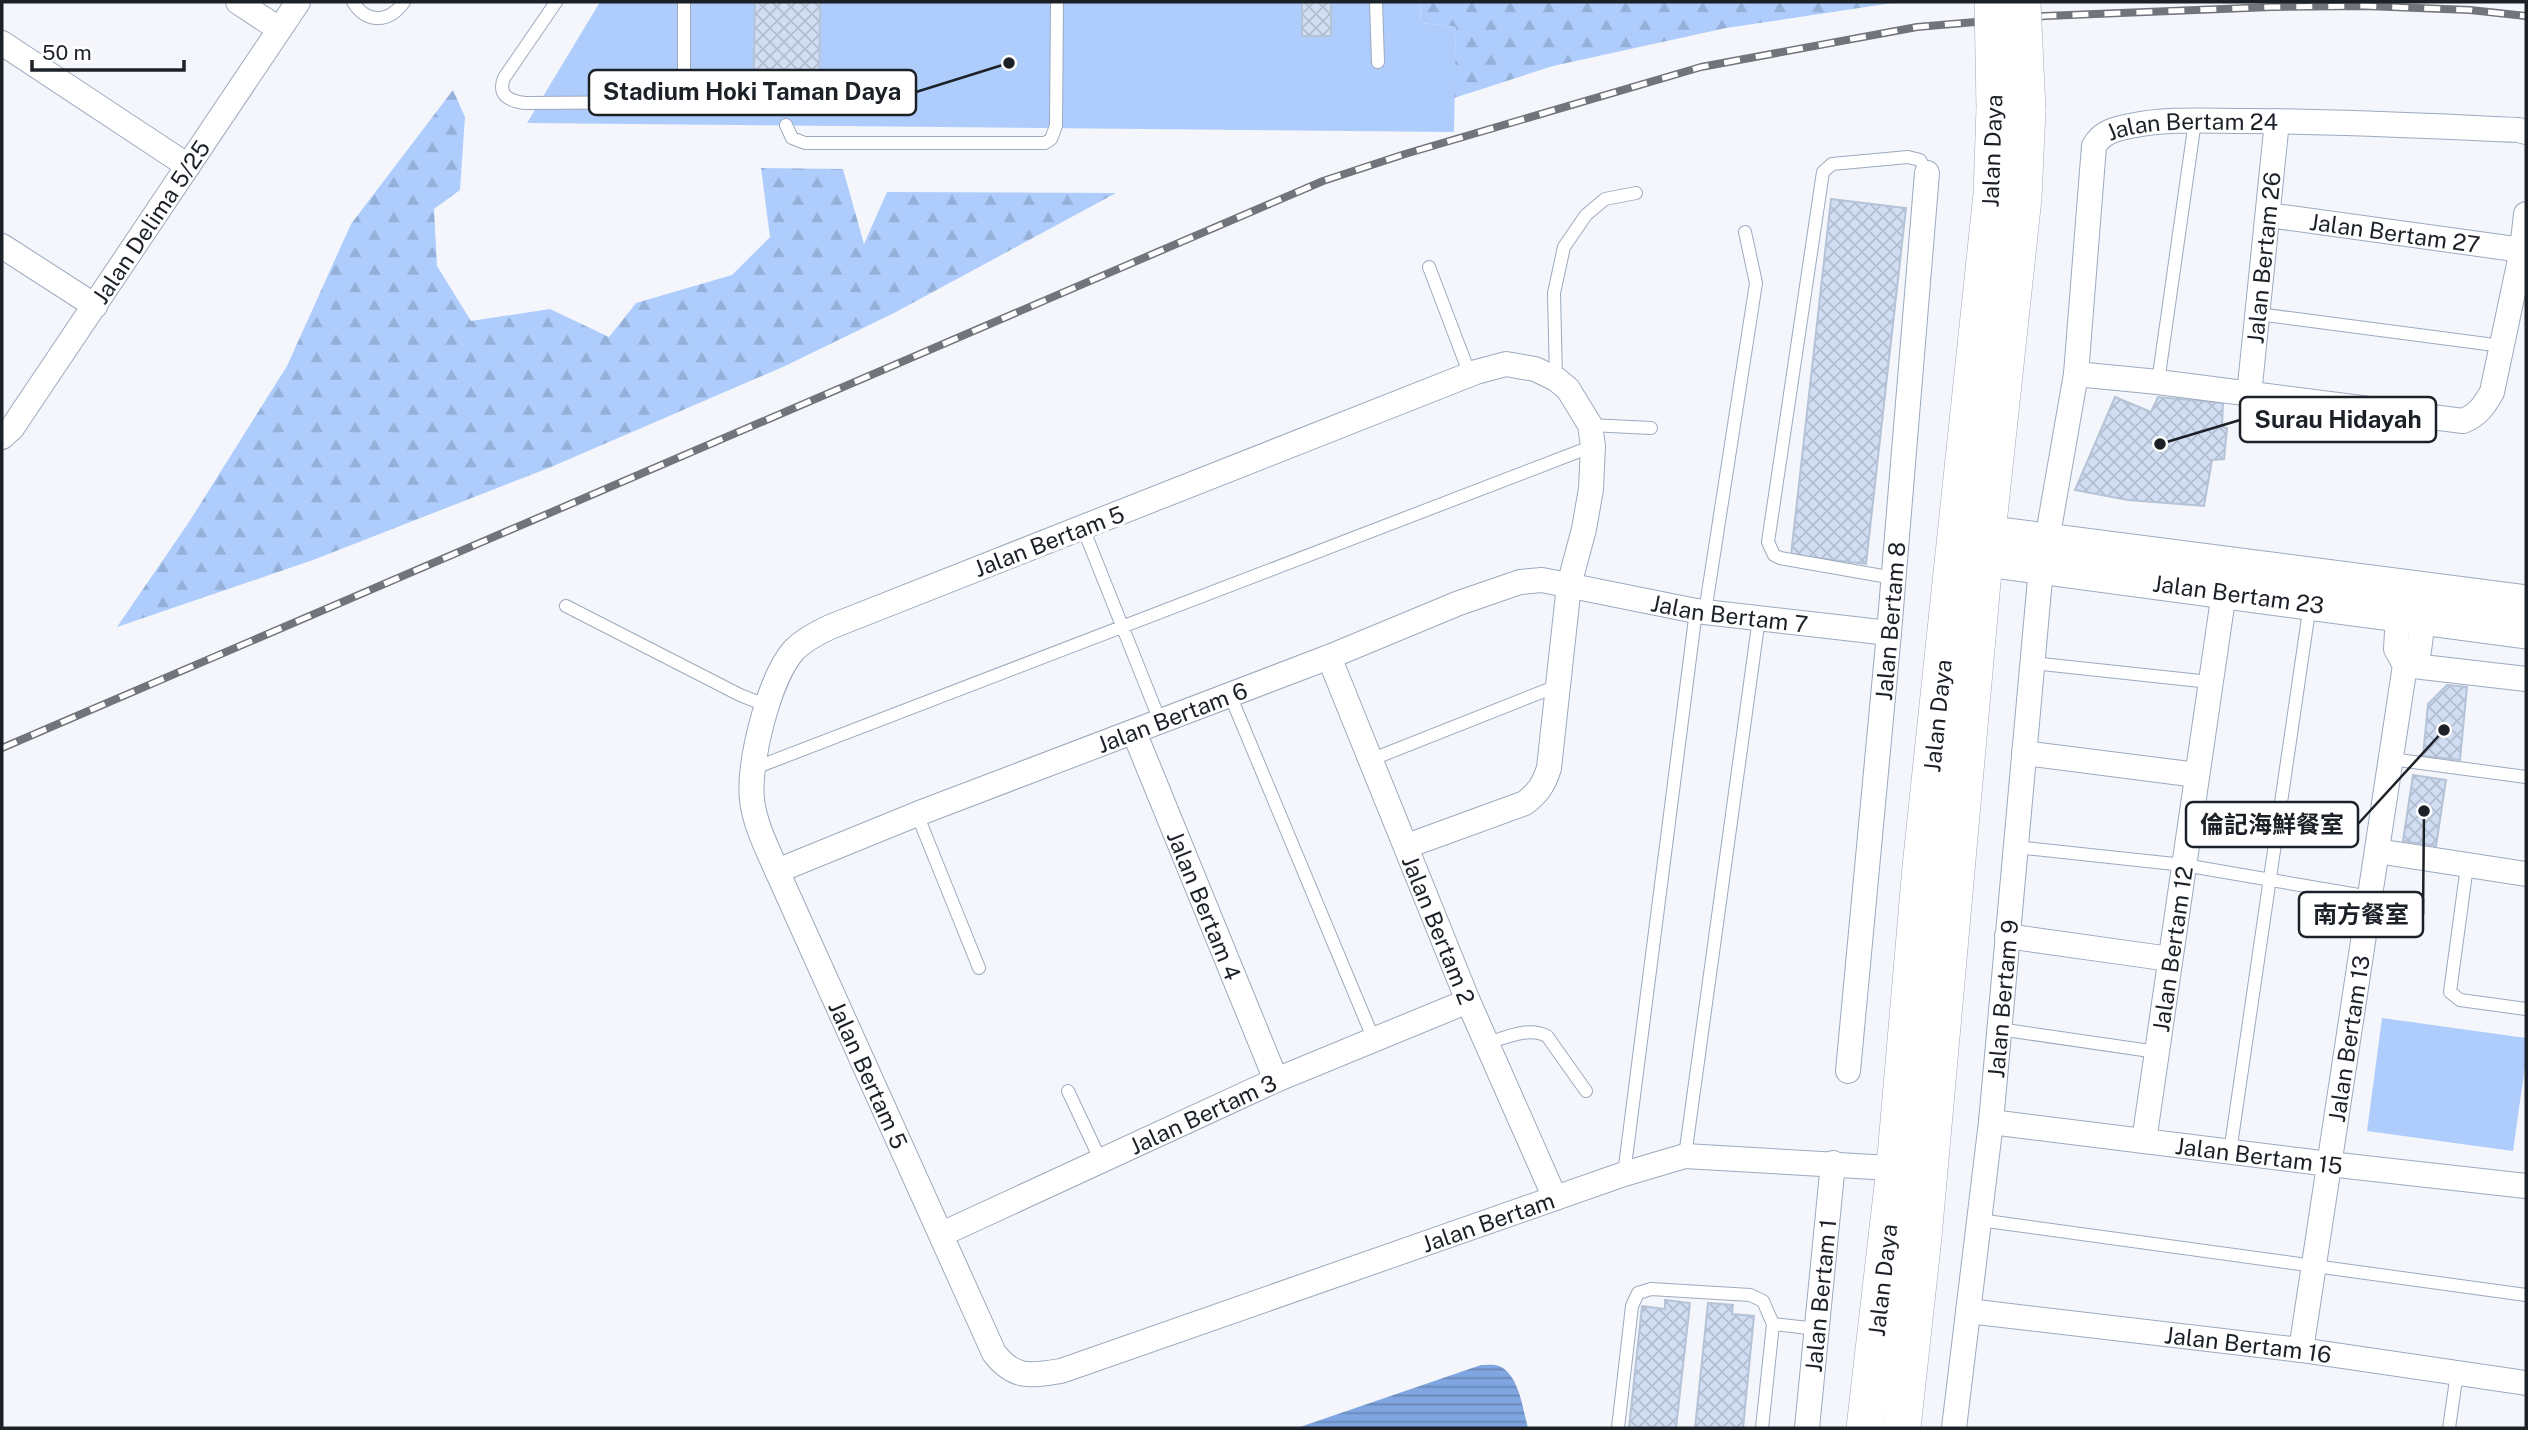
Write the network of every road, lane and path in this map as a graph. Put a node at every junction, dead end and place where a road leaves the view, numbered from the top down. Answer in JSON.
{"nodes":[{"id":1,"x":238,"y":2,"type":"edge"},
{"id":2,"x":298,"y":2,"type":"edge"},
{"id":3,"x":353,"y":2,"type":"edge"},
{"id":4,"x":404,"y":2,"type":"edge"},
{"id":5,"x":556,"y":2,"type":"edge"},
{"id":6,"x":684,"y":2,"type":"edge"},
{"id":7,"x":1057,"y":2,"type":"edge"},
{"id":8,"x":1376,"y":2,"type":"edge"},
{"id":9,"x":1993,"y":2,"type":"edge"},
{"id":10,"x":2022,"y":2,"type":"edge"},
{"id":11,"x":279,"y":29,"type":"junction"},
{"id":12,"x":2,"y":43,"type":"edge"},
{"id":13,"x":1378,"y":62,"type":"dead end"},
{"id":14,"x":2011,"y":109,"type":"junction"},
{"id":15,"x":2195,"y":121,"type":"junction"},
{"id":16,"x":2277,"y":121,"type":"junction"},
{"id":17,"x":786,"y":125,"type":"dead end"},
{"id":18,"x":2526,"y":132,"type":"edge"},
{"id":19,"x":188,"y":166,"type":"junction"},
{"id":20,"x":1927,"y":173,"type":"joint"},
{"id":21,"x":1636,"y":193,"type":"dead end"},
{"id":22,"x":2526,"y":214,"type":"edge"},
{"id":23,"x":2268,"y":215,"type":"junction"},
{"id":24,"x":1745,"y":232,"type":"dead end"},
{"id":25,"x":2,"y":246,"type":"edge"},
{"id":26,"x":2522,"y":250,"type":"junction"},
{"id":27,"x":1429,"y":267,"type":"dead end"},
{"id":28,"x":95,"y":306,"type":"junction"},
{"id":29,"x":2258,"y":314,"type":"junction"},
{"id":30,"x":2502,"y":346,"type":"junction"},
{"id":31,"x":1470,"y":374,"type":"junction"},
{"id":32,"x":2076,"y":374,"type":"junction"},
{"id":33,"x":1556,"y":379,"type":"junction"},
{"id":34,"x":2158,"y":382,"type":"junction"},
{"id":35,"x":2249,"y":395,"type":"junction"},
{"id":36,"x":1651,"y":428,"type":"dead end"},
{"id":37,"x":1592,"y":436,"type":"junction"},
{"id":38,"x":2,"y":437,"type":"edge"},
{"id":39,"x":1083,"y":528,"type":"junction"},
{"id":40,"x":1970,"y":544,"type":"junction"},
{"id":41,"x":2044,"y":554,"type":"junction"},
{"id":42,"x":1894,"y":578,"type":"junction"},
{"id":43,"x":1569,"y":585,"type":"junction"},
{"id":44,"x":2224,"y":592,"type":"junction"},
{"id":45,"x":2526,"y":602,"type":"edge"},
{"id":46,"x":2310,"y":604,"type":"junction"},
{"id":47,"x":566,"y":606,"type":"dead end"},
{"id":48,"x":2416,"y":608,"type":"junction"},
{"id":49,"x":1700,"y":611,"type":"junction"},
{"id":50,"x":1759,"y":618,"type":"junction"},
{"id":51,"x":1124,"y":628,"type":"junction"},
{"id":52,"x":2526,"y":632,"type":"edge"},
{"id":53,"x":1889,"y":633,"type":"junction"},
{"id":54,"x":1329,"y":657,"type":"junction"},
{"id":55,"x":2032,"y":663,"type":"junction"},
{"id":56,"x":2406,"y":665,"type":"junction"},
{"id":57,"x":2526,"y":679,"type":"edge"},
{"id":58,"x":2210,"y":682,"type":"junction"},
{"id":59,"x":1557,"y":686,"type":"junction"},
{"id":60,"x":1230,"y":695,"type":"junction"},
{"id":61,"x":768,"y":706,"type":"junction"},
{"id":62,"x":1160,"y":721,"type":"junction"},
{"id":63,"x":1134,"y":732,"type":"junction"},
{"id":64,"x":2024,"y":753,"type":"junction"},
{"id":65,"x":2391,"y":759,"type":"junction"},
{"id":66,"x":1370,"y":760,"type":"junction"},
{"id":67,"x":751,"y":769,"type":"junction"},
{"id":68,"x":2197,"y":775,"type":"junction"},
{"id":69,"x":2526,"y":777,"type":"edge"},
{"id":70,"x":916,"y":814,"type":"junction"},
{"id":71,"x":1407,"y":846,"type":"junction"},
{"id":72,"x":2016,"y":846,"type":"junction"},
{"id":73,"x":2377,"y":851,"type":"junction"},
{"id":74,"x":2184,"y":865,"type":"junction"},
{"id":75,"x":2467,"y":866,"type":"junction"},
{"id":76,"x":777,"y":871,"type":"junction"},
{"id":77,"x":2526,"y":874,"type":"edge"},
{"id":78,"x":2271,"y":880,"type":"junction"},
{"id":79,"x":2370,"y":897,"type":"junction"},
{"id":80,"x":2007,"y":936,"type":"junction"},
{"id":81,"x":2170,"y":959,"type":"junction"},
{"id":82,"x":979,"y":968,"type":"dead end"},
{"id":83,"x":1468,"y":1001,"type":"junction"},
{"id":84,"x":2526,"y":1009,"type":"edge"},
{"id":85,"x":1999,"y":1029,"type":"junction"},
{"id":86,"x":1374,"y":1040,"type":"junction"},
{"id":87,"x":1487,"y":1043,"type":"junction"},
{"id":88,"x":2157,"y":1052,"type":"junction"},
{"id":89,"x":1848,"y":1072,"type":"dead end"},
{"id":90,"x":1276,"y":1080,"type":"junction"},
{"id":91,"x":1068,"y":1091,"type":"dead end"},
{"id":92,"x":1586,"y":1091,"type":"dead end"},
{"id":93,"x":1991,"y":1122,"type":"junction"},
{"id":94,"x":2144,"y":1141,"type":"junction"},
{"id":95,"x":2230,"y":1152,"type":"junction"},
{"id":96,"x":1685,"y":1156,"type":"junction"},
{"id":97,"x":1100,"y":1159,"type":"junction"},
{"id":98,"x":1833,"y":1163,"type":"junction"},
{"id":99,"x":2329,"y":1164,"type":"junction"},
{"id":100,"x":1912,"y":1169,"type":"junction"},
{"id":101,"x":1624,"y":1174,"type":"junction"},
{"id":102,"x":2526,"y":1186,"type":"edge"},
{"id":103,"x":1555,"y":1198,"type":"junction"},
{"id":104,"x":1979,"y":1220,"type":"junction"},
{"id":105,"x":942,"y":1234,"type":"junction"},
{"id":106,"x":2314,"y":1266,"type":"junction"},
{"id":107,"x":2526,"y":1295,"type":"edge"},
{"id":108,"x":1968,"y":1311,"type":"junction"},
{"id":109,"x":1773,"y":1324,"type":"junction"},
{"id":110,"x":1817,"y":1329,"type":"junction"},
{"id":111,"x":2301,"y":1350,"type":"junction"},
{"id":112,"x":1061,"y":1371,"type":"joint"},
{"id":113,"x":2457,"y":1373,"type":"junction"},
{"id":114,"x":2526,"y":1383,"type":"edge"},
{"id":115,"x":1618,"y":1428,"type":"edge"},
{"id":116,"x":1762,"y":1428,"type":"edge"},
{"id":117,"x":1807,"y":1428,"type":"edge"},
{"id":118,"x":1865,"y":1428,"type":"edge"},
{"id":119,"x":1902,"y":1428,"type":"edge"},
{"id":120,"x":1954,"y":1428,"type":"edge"},
{"id":121,"x":2449,"y":1428,"type":"edge"}],
"edges":[{"from":1,"to":11,"type":"street"},
{"from":2,"to":11,"type":"street","name":"Jalan Delima 5/25"},
{"from":3,"to":4,"type":"lane"},
{"from":5,"to":6,"type":"lane"},
{"from":7,"to":17,"type":"lane"},
{"from":8,"to":13,"type":"lane"},
{"from":9,"to":14,"type":"main road","name":"Jalan Daya","bridge":true},
{"from":10,"to":14,"type":"main road","name":"Jalan Daya","bridge":true},
{"from":11,"to":19,"type":"street","name":"Jalan Delima 5/25"},
{"from":12,"to":19,"type":"street"},
{"from":14,"to":40,"type":"main road","name":"Jalan Daya"},
{"from":15,"to":16,"type":"street","name":"Jalan Bertam 24"},
{"from":15,"to":32,"type":"street","name":"Jalan Bertam 24"},
{"from":15,"to":34,"type":"lane"},
{"from":16,"to":18,"type":"street","name":"Jalan Bertam 24"},
{"from":16,"to":23,"type":"street","name":"Jalan Bertam 26"},
{"from":19,"to":28,"type":"street","name":"Jalan Delima 5/25"},
{"from":20,"to":42,"type":"street","name":"Jalan Bertam 8"},
{"from":20,"to":42,"type":"lane"},
{"from":21,"to":33,"type":"lane"},
{"from":22,"to":26,"type":"street"},
{"from":23,"to":26,"type":"street","name":"Jalan Bertam 27"},
{"from":23,"to":29,"type":"street","name":"Jalan Bertam 26"},
{"from":24,"to":49,"type":"lane"},
{"from":25,"to":28,"type":"street"},
{"from":26,"to":30,"type":"street"},
{"from":27,"to":31,"type":"lane"},
{"from":28,"to":38,"type":"street","name":"Jalan Delima 5/25"},
{"from":29,"to":30,"type":"lane"},
{"from":29,"to":35,"type":"street","name":"Jalan Bertam 26"},
{"from":30,"to":35,"type":"street"},
{"from":31,"to":33,"type":"street","name":"Jalan Bertam 5"},
{"from":31,"to":39,"type":"street","name":"Jalan Bertam 5"},
{"from":32,"to":34,"type":"street"},
{"from":32,"to":41,"type":"street","name":"Jalan Bertam 24"},
{"from":33,"to":37,"type":"street"},
{"from":34,"to":35,"type":"street"},
{"from":36,"to":37,"type":"lane"},
{"from":37,"to":43,"type":"street"},
{"from":37,"to":51,"type":"lane"},
{"from":39,"to":51,"type":"lane"},
{"from":39,"to":61,"type":"street","name":"Jalan Bertam 5"},
{"from":40,"to":41,"type":"street","name":"Jalan Bertam 23"},
{"from":40,"to":100,"type":"main road","name":"Jalan Daya"},
{"from":41,"to":44,"type":"street","name":"Jalan Bertam 23"},
{"from":41,"to":48,"type":"street","name":"Jalan Bertam 23"},
{"from":41,"to":55,"type":"street","name":"Jalan Bertam 9"},
{"from":42,"to":53,"type":"street","name":"Jalan Bertam 8"},
{"from":43,"to":49,"type":"street","name":"Jalan Bertam 7"},
{"from":43,"to":54,"type":"street","name":"Jalan Bertam 6"},
{"from":43,"to":59,"type":"street"},
{"from":44,"to":46,"type":"street","name":"Jalan Bertam 23"},
{"from":44,"to":58,"type":"street","name":"Jalan Bertam 12"},
{"from":45,"to":48,"type":"street","name":"Jalan Bertam 23"},
{"from":46,"to":48,"type":"street","name":"Jalan Bertam 23"},
{"from":46,"to":78,"type":"lane"},
{"from":47,"to":61,"type":"lane"},
{"from":48,"to":52,"type":"street","name":"Jalan Bertam 23"},
{"from":48,"to":56,"type":"street","name":"Jalan Bertam 13"},
{"from":49,"to":50,"type":"street","name":"Jalan Bertam 7"},
{"from":49,"to":101,"type":"lane"},
{"from":50,"to":53,"type":"street","name":"Jalan Bertam 7"},
{"from":50,"to":96,"type":"lane"},
{"from":51,"to":62,"type":"lane"},
{"from":51,"to":67,"type":"lane"},
{"from":53,"to":89,"type":"street","name":"Jalan Bertam 8"},
{"from":54,"to":60,"type":"street","name":"Jalan Bertam 6"},
{"from":54,"to":66,"type":"street","name":"Jalan Bertam 2"},
{"from":55,"to":58,"type":"lane"},
{"from":55,"to":64,"type":"street","name":"Jalan Bertam 9"},
{"from":56,"to":57,"type":"street"},
{"from":56,"to":65,"type":"street","name":"Jalan Bertam 13"},
{"from":58,"to":68,"type":"street","name":"Jalan Bertam 12"},
{"from":59,"to":66,"type":"lane"},
{"from":59,"to":71,"type":"street"},
{"from":60,"to":62,"type":"street","name":"Jalan Bertam 6"},
{"from":60,"to":86,"type":"lane"},
{"from":61,"to":67,"type":"street","name":"Jalan Bertam 5"},
{"from":62,"to":63,"type":"street","name":"Jalan Bertam 6"},
{"from":63,"to":70,"type":"street","name":"Jalan Bertam 6"},
{"from":63,"to":90,"type":"street","name":"Jalan Bertam 4"},
{"from":64,"to":68,"type":"street"},
{"from":64,"to":72,"type":"street","name":"Jalan Bertam 9"},
{"from":65,"to":69,"type":"lane"},
{"from":65,"to":73,"type":"street","name":"Jalan Bertam 13"},
{"from":66,"to":71,"type":"street","name":"Jalan Bertam 2"},
{"from":67,"to":76,"type":"street","name":"Jalan Bertam 5"},
{"from":68,"to":74,"type":"street","name":"Jalan Bertam 12"},
{"from":70,"to":76,"type":"street","name":"Jalan Bertam 6"},
{"from":70,"to":82,"type":"lane"},
{"from":71,"to":83,"type":"street","name":"Jalan Bertam 2"},
{"from":72,"to":74,"type":"lane"},
{"from":72,"to":80,"type":"street","name":"Jalan Bertam 9"},
{"from":73,"to":75,"type":"street"},
{"from":73,"to":79,"type":"street","name":"Jalan Bertam 13"},
{"from":74,"to":78,"type":"lane"},
{"from":74,"to":81,"type":"street","name":"Jalan Bertam 12"},
{"from":75,"to":77,"type":"street"},
{"from":75,"to":84,"type":"lane"},
{"from":76,"to":105,"type":"street","name":"Jalan Bertam 5"},
{"from":78,"to":79,"type":"lane"},
{"from":78,"to":95,"type":"lane"},
{"from":79,"to":99,"type":"street","name":"Jalan Bertam 13"},
{"from":80,"to":81,"type":"street"},
{"from":80,"to":85,"type":"street","name":"Jalan Bertam 9"},
{"from":81,"to":88,"type":"street","name":"Jalan Bertam 12"},
{"from":83,"to":86,"type":"street","name":"Jalan Bertam 3"},
{"from":83,"to":87,"type":"street","name":"Jalan Bertam 2"},
{"from":85,"to":88,"type":"lane"},
{"from":85,"to":93,"type":"street","name":"Jalan Bertam 9"},
{"from":86,"to":90,"type":"street","name":"Jalan Bertam 3"},
{"from":87,"to":92,"type":"lane"},
{"from":87,"to":103,"type":"street","name":"Jalan Bertam 2"},
{"from":88,"to":94,"type":"street","name":"Jalan Bertam 12"},
{"from":90,"to":97,"type":"street","name":"Jalan Bertam 3"},
{"from":91,"to":97,"type":"lane"},
{"from":93,"to":94,"type":"street","name":"Jalan Bertam 15"},
{"from":93,"to":104,"type":"street","name":"Jalan Bertam 9"},
{"from":94,"to":95,"type":"street","name":"Jalan Bertam 15"},
{"from":95,"to":99,"type":"street","name":"Jalan Bertam 15"},
{"from":96,"to":98,"type":"street","name":"Jalan Bertam"},
{"from":96,"to":101,"type":"street","name":"Jalan Bertam"},
{"from":97,"to":105,"type":"street","name":"Jalan Bertam 3"},
{"from":98,"to":100,"type":"street","name":"Jalan Bertam"},
{"from":98,"to":110,"type":"street","name":"Jalan Bertam 1"},
{"from":99,"to":102,"type":"street","name":"Jalan Bertam 15"},
{"from":99,"to":106,"type":"street","name":"Jalan Bertam 13"},
{"from":100,"to":118,"type":"main road","name":"Jalan Daya"},
{"from":100,"to":119,"type":"main road","name":"Jalan Daya"},
{"from":101,"to":103,"type":"street","name":"Jalan Bertam"},
{"from":103,"to":112,"type":"street","name":"Jalan Bertam"},
{"from":104,"to":106,"type":"lane"},
{"from":104,"to":108,"type":"street","name":"Jalan Bertam 9"},
{"from":105,"to":112,"type":"street","name":"Jalan Bertam 5"},
{"from":106,"to":107,"type":"lane"},
{"from":106,"to":111,"type":"street","name":"Jalan Bertam 13"},
{"from":108,"to":111,"type":"street","name":"Jalan Bertam 16"},
{"from":108,"to":120,"type":"street","name":"Jalan Bertam 9"},
{"from":109,"to":110,"type":"lane"},
{"from":109,"to":115,"type":"lane"},
{"from":109,"to":116,"type":"lane"},
{"from":110,"to":117,"type":"street","name":"Jalan Bertam 1"},
{"from":111,"to":113,"type":"street","name":"Jalan Bertam 16"},
{"from":113,"to":114,"type":"street","name":"Jalan Bertam 16"},
{"from":113,"to":121,"type":"lane"}]}
